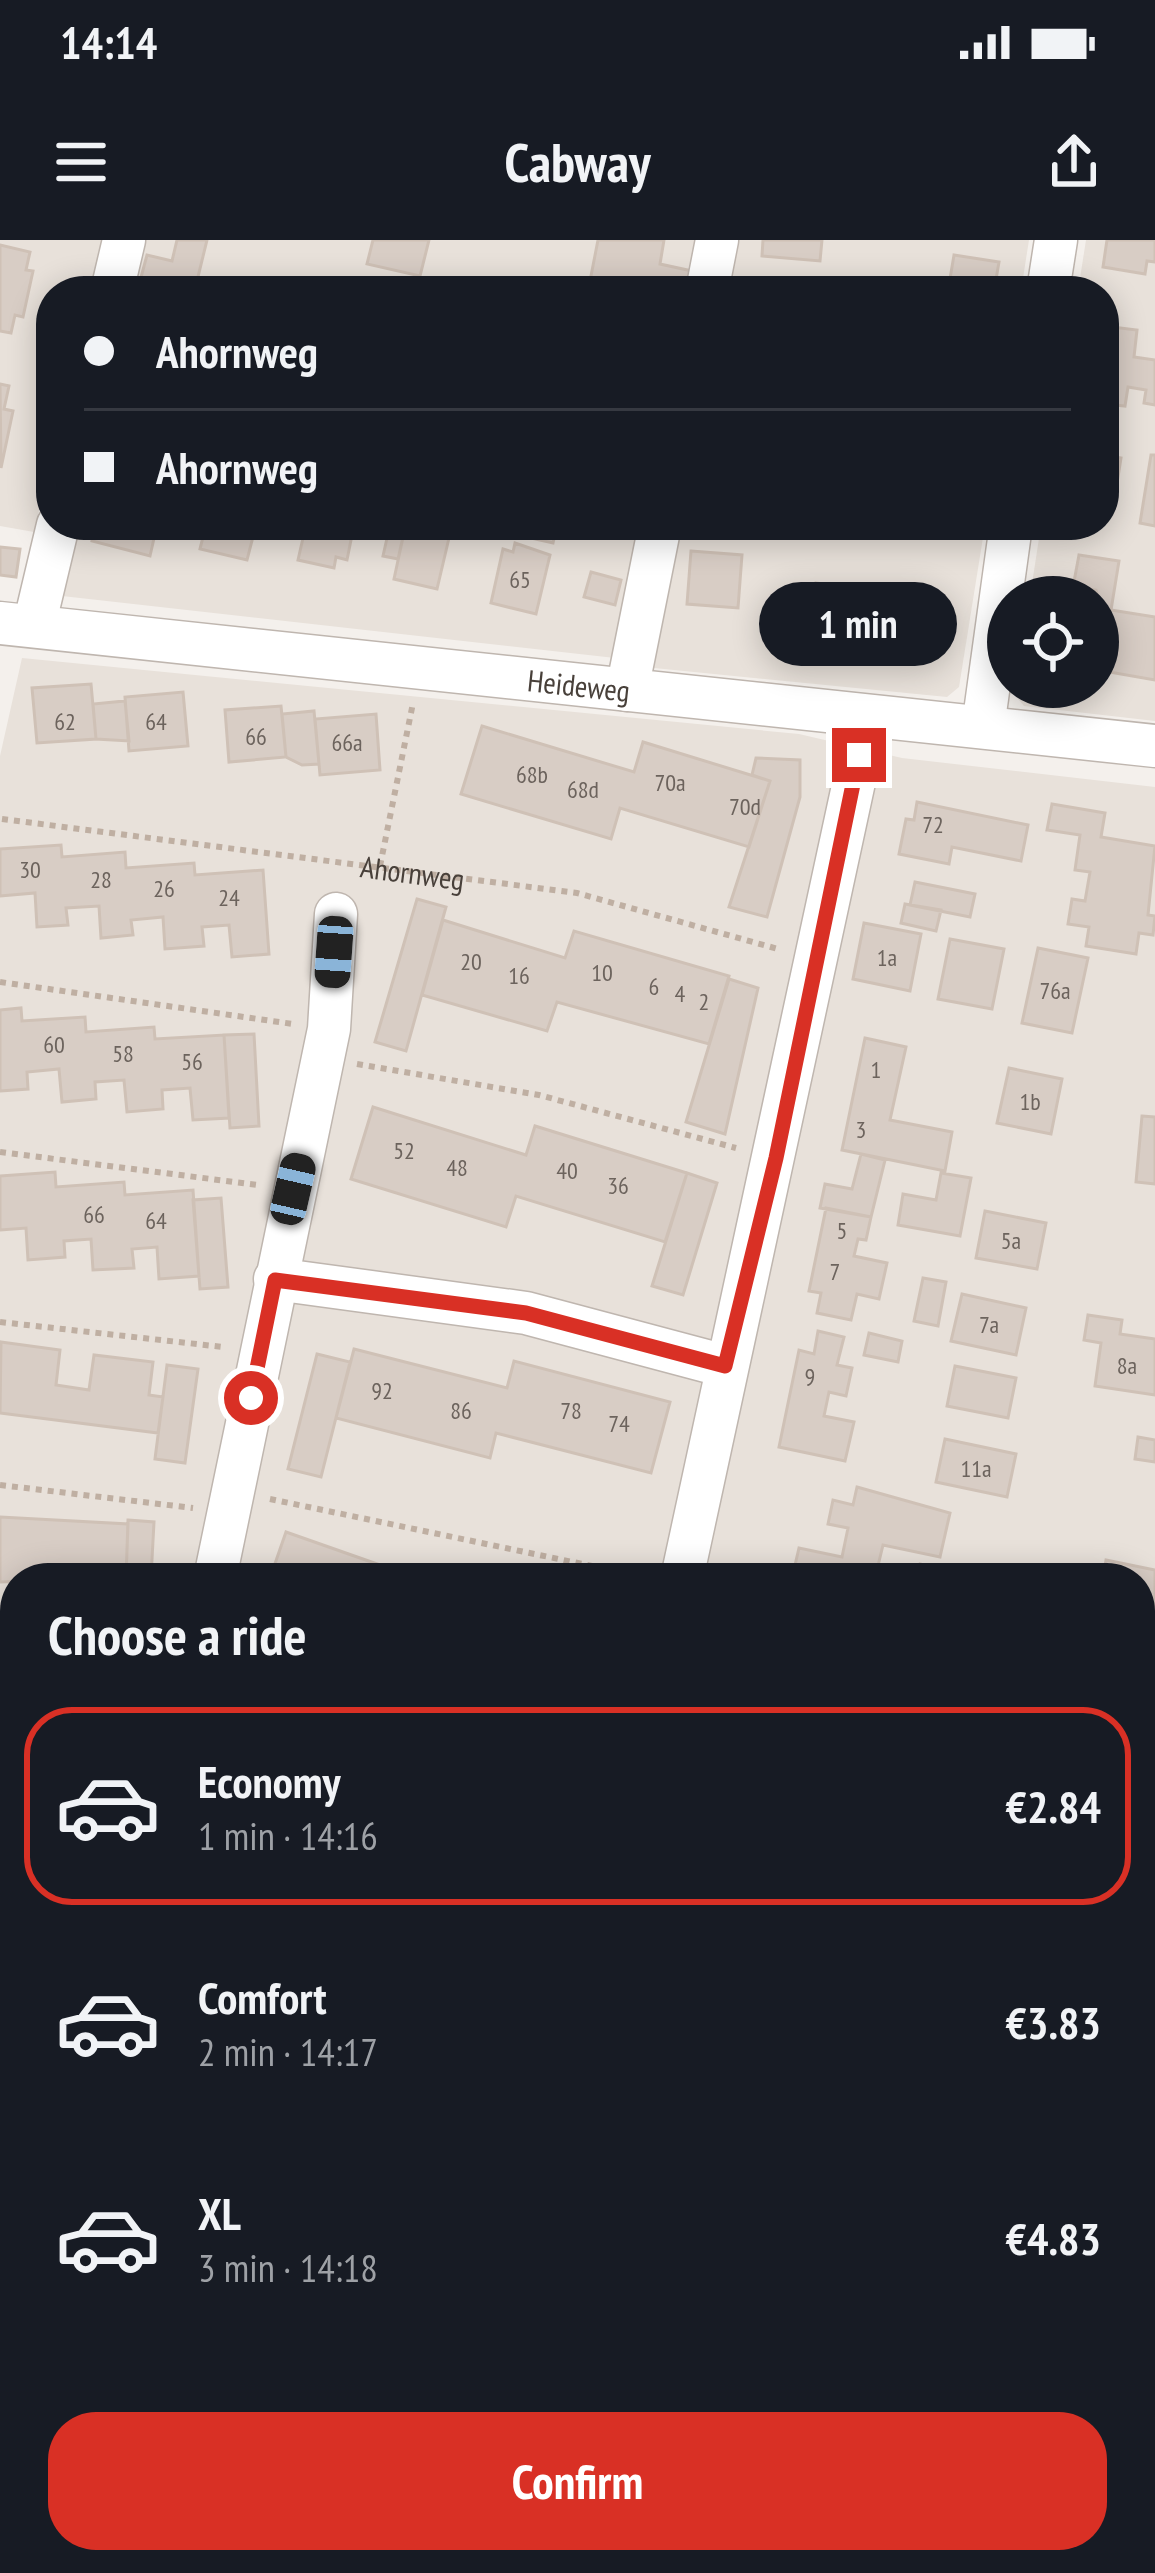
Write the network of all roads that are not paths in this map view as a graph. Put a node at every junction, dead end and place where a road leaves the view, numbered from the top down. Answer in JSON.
{"nodes":[{"id":1,"x":124,"y":240,"type":"edge"},
{"id":2,"x":717,"y":240,"type":"edge"},
{"id":3,"x":1056,"y":240,"type":"edge"},
{"id":4,"x":116,"y":276,"type":"edge"},
{"id":5,"x":710,"y":276,"type":"edge"},
{"id":6,"x":1050,"y":276,"type":"edge"},
{"id":7,"x":52,"y":540,"type":"edge"},
{"id":8,"x":657,"y":540,"type":"edge"},
{"id":9,"x":1009,"y":540,"type":"edge"},
{"id":10,"x":17,"y":625,"type":"edge"},
{"id":11,"x":627,"y":689,"type":"junction"},
{"id":12,"x":868,"y":717,"type":"junction"},
{"id":13,"x":983,"y":728,"type":"junction"},
{"id":14,"x":1155,"y":746,"type":"edge"},
{"id":15,"x":336,"y":914,"type":"dead end"},
{"id":16,"x":275,"y":1280,"type":"junction"},
{"id":17,"x":725,"y":1366,"type":"junction"},
{"id":18,"x":218,"y":1563,"type":"edge"},
{"id":19,"x":685,"y":1563,"type":"edge"}],
"edges":[{"from":1,"to":4,"type":"street"},
{"from":2,"to":5,"type":"street"},
{"from":3,"to":6,"type":"street"},
{"from":7,"to":10,"type":"street"},
{"from":8,"to":11,"type":"street"},
{"from":9,"to":13,"type":"street"},
{"from":10,"to":11,"type":"street","name":"Heideweg"},
{"from":11,"to":12,"type":"street","name":"Heideweg"},
{"from":12,"to":13,"type":"street","name":"Heideweg"},
{"from":12,"to":17,"type":"street"},
{"from":13,"to":14,"type":"street","name":"Heideweg"},
{"from":15,"to":16,"type":"street","name":"Ahornweg"},
{"from":16,"to":17,"type":"street"},
{"from":16,"to":18,"type":"street","name":"Ahornweg"},
{"from":17,"to":19,"type":"street"}]}
